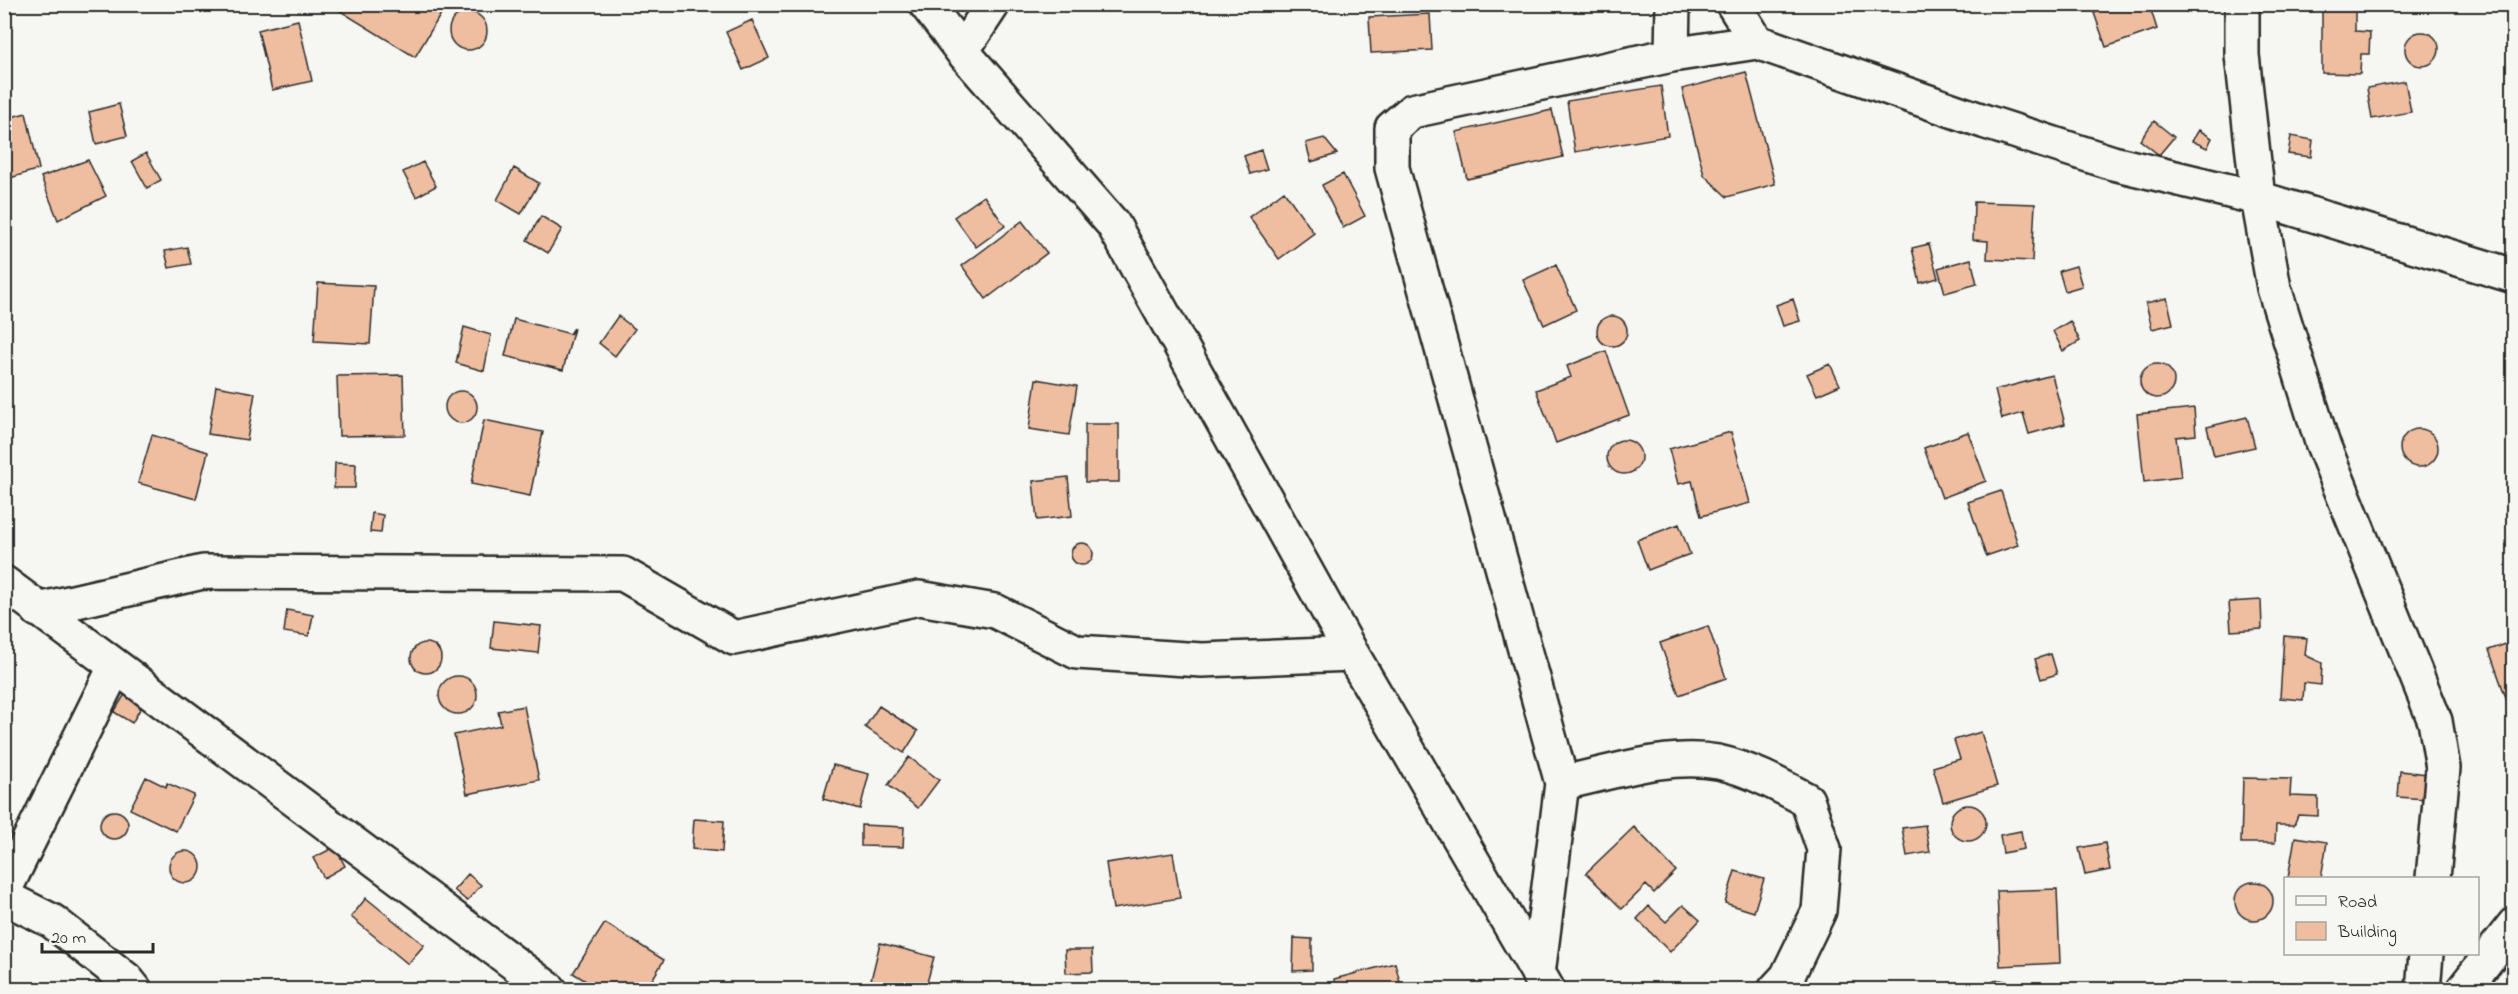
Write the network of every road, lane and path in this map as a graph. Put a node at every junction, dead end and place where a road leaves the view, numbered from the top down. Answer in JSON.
{"nodes":[{"id":1,"x":926,"y":4,"type":"edge"},
{"id":2,"x":993,"y":4,"type":"edge"},
{"id":3,"x":1673,"y":4,"type":"edge"},
{"id":4,"x":1733,"y":4,"type":"edge"},
{"id":5,"x":2241,"y":4,"type":"edge"},
{"id":6,"x":1757,"y":42,"type":"junction"},
{"id":7,"x":962,"y":51,"type":"junction"},
{"id":8,"x":1672,"y":55,"type":"junction"},
{"id":9,"x":2258,"y":198,"type":"junction"},
{"id":10,"x":2514,"y":276,"type":"edge"},
{"id":11,"x":4,"y":583,"type":"edge"},
{"id":12,"x":38,"y":610,"type":"junction"},
{"id":13,"x":1352,"y":654,"type":"junction"},
{"id":14,"x":115,"y":667,"type":"junction"},
{"id":15,"x":1562,"y":783,"type":"junction"},
{"id":16,"x":2433,"y":877,"type":"edge"},
{"id":17,"x":4,"y":891,"type":"edge"},
{"id":18,"x":4,"y":897,"type":"edge"},
{"id":19,"x":2514,"y":925,"type":"edge"},
{"id":20,"x":2426,"y":955,"type":"edge"},
{"id":21,"x":1543,"y":982,"type":"edge"},
{"id":22,"x":135,"y":990,"type":"edge"},
{"id":23,"x":550,"y":990,"type":"edge"},
{"id":24,"x":1775,"y":990,"type":"edge"},
{"id":25,"x":2423,"y":990,"type":"edge"},
{"id":26,"x":2463,"y":990,"type":"edge"}],
"edges":[{"from":1,"to":7,"type":"street"},
{"from":2,"to":7,"type":"street"},
{"from":3,"to":8,"type":"street"},
{"from":4,"to":6,"type":"street"},
{"from":5,"to":9,"type":"street"},
{"from":6,"to":8,"type":"street"},
{"from":6,"to":9,"type":"street"},
{"from":7,"to":13,"type":"street"},
{"from":8,"to":15,"type":"street"},
{"from":9,"to":10,"type":"street"},
{"from":9,"to":16,"type":"street"},
{"from":11,"to":12,"type":"street"},
{"from":12,"to":13,"type":"street"},
{"from":12,"to":14,"type":"street"},
{"from":13,"to":21,"type":"street"},
{"from":14,"to":17,"type":"street"},
{"from":14,"to":23,"type":"street"},
{"from":15,"to":21,"type":"street"},
{"from":15,"to":24,"type":"street"},
{"from":18,"to":22,"type":"street"},
{"from":19,"to":26,"type":"street"},
{"from":20,"to":25,"type":"street"}]}
